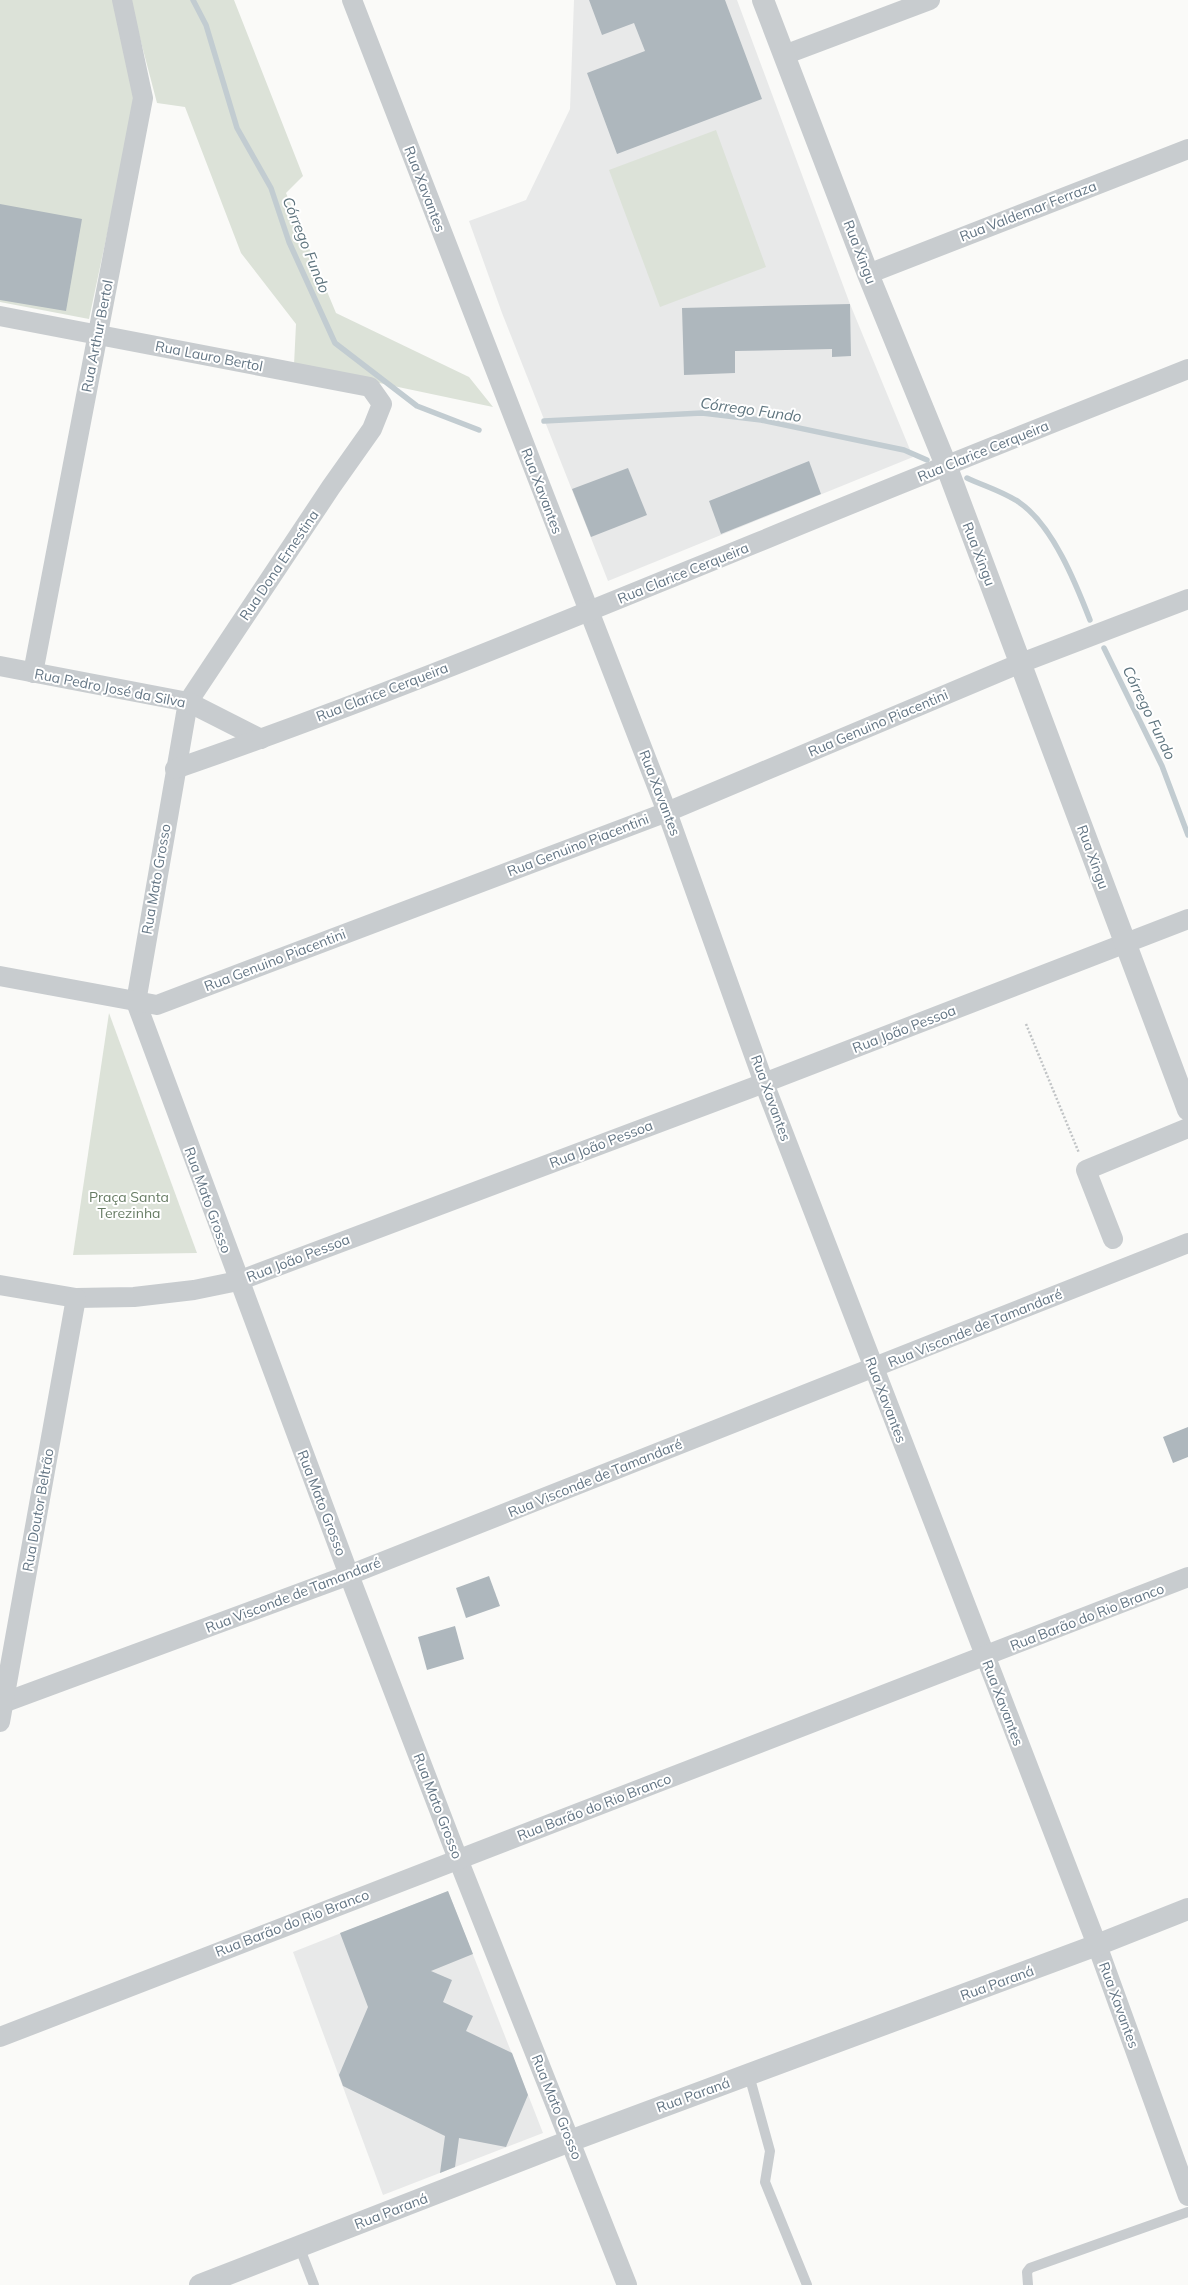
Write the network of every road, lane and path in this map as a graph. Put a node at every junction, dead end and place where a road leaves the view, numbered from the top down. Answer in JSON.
{"nodes":[{"id":1,"x":122,"y":0,"type":"edge"},
{"id":2,"x":352,"y":0,"type":"edge"},
{"id":3,"x":763,"y":0,"type":"edge"},
{"id":4,"x":930,"y":0,"type":"edge"},
{"id":5,"x":784,"y":55,"type":"junction"},
{"id":6,"x":1188,"y":148,"type":"edge"},
{"id":7,"x":868,"y":274,"type":"junction"},
{"id":8,"x":0,"y":316,"type":"edge"},
{"id":9,"x":98,"y":335,"type":"junction"},
{"id":10,"x":1188,"y":369,"type":"edge"},
{"id":11,"x":372,"y":429,"type":"joint"},
{"id":12,"x":946,"y":465,"type":"junction"},
{"id":13,"x":1188,"y":599,"type":"edge"},
{"id":14,"x":588,"y":611,"type":"junction"},
{"id":15,"x":1020,"y":663,"type":"junction"},
{"id":16,"x":0,"y":666,"type":"edge"},
{"id":17,"x":33,"y":673,"type":"junction"},
{"id":18,"x":188,"y":702,"type":"junction"},
{"id":19,"x":260,"y":739,"type":"junction"},
{"id":20,"x":175,"y":769,"type":"junction"},
{"id":21,"x":667,"y":812,"type":"junction"},
{"id":22,"x":1188,"y":919,"type":"edge"},
{"id":23,"x":1125,"y":943,"type":"junction"},
{"id":24,"x":0,"y":976,"type":"edge"},
{"id":25,"x":136,"y":1002,"type":"junction"},
{"id":26,"x":1026,"y":1024,"type":"dead end"},
{"id":27,"x":764,"y":1083,"type":"junction"},
{"id":28,"x":1188,"y":1110,"type":"edge"},
{"id":29,"x":1188,"y":1128,"type":"edge"},
{"id":30,"x":1086,"y":1170,"type":"junction"},
{"id":31,"x":1113,"y":1239,"type":"dead end"},
{"id":32,"x":1188,"y":1243,"type":"edge"},
{"id":33,"x":238,"y":1281,"type":"junction"},
{"id":34,"x":0,"y":1285,"type":"edge"},
{"id":35,"x":76,"y":1298,"type":"junction"},
{"id":36,"x":874,"y":1368,"type":"junction"},
{"id":37,"x":349,"y":1575,"type":"junction"},
{"id":38,"x":1188,"y":1577,"type":"edge"},
{"id":39,"x":985,"y":1656,"type":"junction"},
{"id":40,"x":1,"y":1710,"type":"edge"},
{"id":41,"x":458,"y":1859,"type":"junction"},
{"id":42,"x":1188,"y":1909,"type":"edge"},
{"id":43,"x":1098,"y":1945,"type":"junction"},
{"id":44,"x":0,"y":2037,"type":"edge"},
{"id":45,"x":749,"y":2075,"type":"junction"},
{"id":46,"x":570,"y":2141,"type":"junction"},
{"id":47,"x":1188,"y":2196,"type":"edge"},
{"id":48,"x":1188,"y":2212,"type":"edge"},
{"id":49,"x":299,"y":2246,"type":"junction"},
{"id":50,"x":200,"y":2285,"type":"edge"},
{"id":51,"x":314,"y":2285,"type":"edge"},
{"id":52,"x":627,"y":2285,"type":"edge"},
{"id":53,"x":807,"y":2285,"type":"edge"},
{"id":54,"x":1028,"y":2285,"type":"edge"}],
"edges":[{"from":1,"to":9,"type":"street","name":"Rua Arthur Bertol"},
{"from":2,"to":14,"type":"street","name":"Rua Xavantes"},
{"from":3,"to":5,"type":"street","name":"Rua Xingu"},
{"from":4,"to":5,"type":"street"},
{"from":5,"to":7,"type":"street","name":"Rua Xingu"},
{"from":6,"to":7,"type":"street","name":"Rua Valdemar Ferraza"},
{"from":7,"to":12,"type":"street","name":"Rua Xingu"},
{"from":8,"to":9,"type":"street","name":"Rua Lauro Bertol"},
{"from":9,"to":11,"type":"street","name":"Rua Lauro Bertol"},
{"from":9,"to":17,"type":"street","name":"Rua Arthur Bertol"},
{"from":10,"to":12,"type":"street","name":"Rua Clarice Cerqueira"},
{"from":11,"to":18,"type":"street","name":"Rua Dona Ernestina"},
{"from":12,"to":14,"type":"street","name":"Rua Clarice Cerqueira"},
{"from":12,"to":15,"type":"street","name":"Rua Xingu"},
{"from":13,"to":15,"type":"street","name":"Rua Genuino Piacentini"},
{"from":14,"to":19,"type":"street","name":"Rua Clarice Cerqueira"},
{"from":14,"to":21,"type":"street","name":"Rua Xavantes"},
{"from":15,"to":21,"type":"street","name":"Rua Genuino Piacentini"},
{"from":15,"to":23,"type":"street","name":"Rua Xingu"},
{"from":16,"to":17,"type":"street","name":"Rua Pedro José da Silva"},
{"from":17,"to":18,"type":"street","name":"Rua Pedro José da Silva"},
{"from":18,"to":19,"type":"street","name":"Rua Pedro José da Silva"},
{"from":18,"to":20,"type":"street","name":"Rua Mato Grosso"},
{"from":19,"to":20,"type":"street","name":"Rua Clarice Cerqueira"},
{"from":20,"to":25,"type":"street","name":"Rua Mato Grosso"},
{"from":21,"to":25,"type":"street","name":"Rua Genuino Piacentini"},
{"from":21,"to":27,"type":"street","name":"Rua Xavantes"},
{"from":22,"to":23,"type":"street","name":"Rua João Pessoa"},
{"from":23,"to":27,"type":"street","name":"Rua João Pessoa"},
{"from":23,"to":28,"type":"street","name":"Rua Xingu"},
{"from":24,"to":25,"type":"street","name":"Rua Genuino Piacentini"},
{"from":25,"to":33,"type":"street","name":"Rua Mato Grosso"},
{"from":26,"to":30,"type":"path"},
{"from":27,"to":33,"type":"street","name":"Rua João Pessoa"},
{"from":27,"to":36,"type":"street","name":"Rua Xavantes"},
{"from":29,"to":30,"type":"street"},
{"from":30,"to":31,"type":"street"},
{"from":32,"to":36,"type":"street","name":"Rua Visconde de Tamandaré"},
{"from":33,"to":35,"type":"street","name":"Rua João Pessoa"},
{"from":33,"to":37,"type":"street","name":"Rua Mato Grosso"},
{"from":34,"to":35,"type":"street","name":"Rua João Pessoa"},
{"from":35,"to":40,"type":"street","name":"Rua Doutor Beltrão"},
{"from":36,"to":37,"type":"street","name":"Rua Visconde de Tamandaré"},
{"from":36,"to":39,"type":"street","name":"Rua Xavantes"},
{"from":37,"to":40,"type":"street","name":"Rua Visconde de Tamandaré"},
{"from":37,"to":41,"type":"street","name":"Rua Mato Grosso"},
{"from":38,"to":39,"type":"street","name":"Rua Barão do Rio Branco"},
{"from":39,"to":41,"type":"street","name":"Rua Barão do Rio Branco"},
{"from":39,"to":43,"type":"street","name":"Rua Xavantes"},
{"from":41,"to":44,"type":"street","name":"Rua Barão do Rio Branco"},
{"from":41,"to":46,"type":"street","name":"Rua Mato Grosso"},
{"from":42,"to":43,"type":"street","name":"Rua Paraná"},
{"from":43,"to":45,"type":"street","name":"Rua Paraná"},
{"from":43,"to":47,"type":"street","name":"Rua Xavantes"},
{"from":45,"to":46,"type":"street","name":"Rua Paraná"},
{"from":45,"to":53,"type":"lane"},
{"from":46,"to":49,"type":"street","name":"Rua Paraná"},
{"from":46,"to":52,"type":"street","name":"Rua Mato Grosso"},
{"from":48,"to":54,"type":"lane"},
{"from":49,"to":50,"type":"street","name":"Rua Paraná"},
{"from":49,"to":51,"type":"lane"}]}
